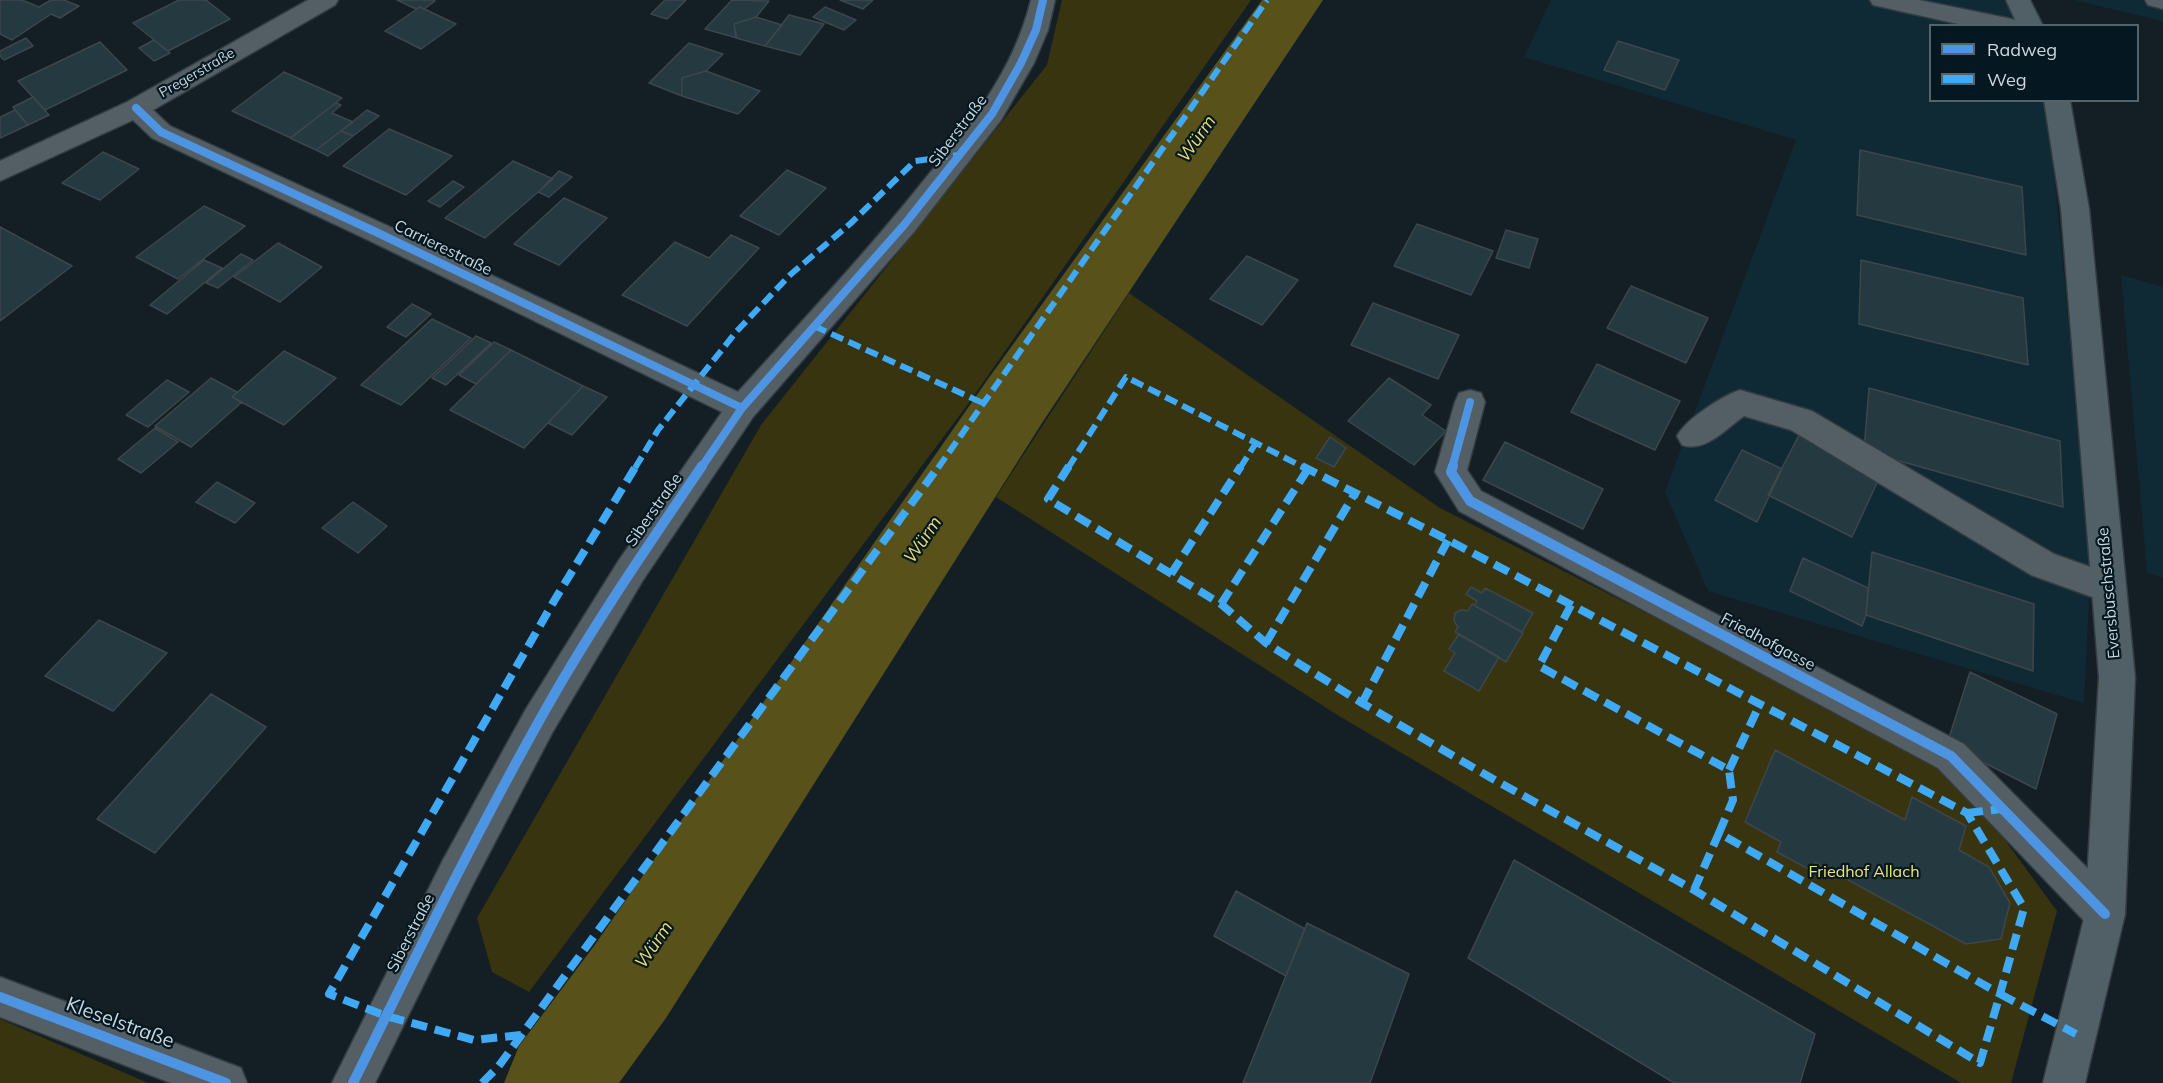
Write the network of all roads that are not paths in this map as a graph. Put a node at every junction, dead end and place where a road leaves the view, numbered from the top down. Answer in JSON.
{"nodes":[{"id":1,"x":326,"y":0,"type":"edge"},
{"id":2,"x":1043,"y":0,"type":"edge"},
{"id":3,"x":1882,"y":0,"type":"edge"},
{"id":4,"x":2018,"y":0,"type":"edge"},
{"id":5,"x":2157,"y":0,"type":"edge"},
{"id":6,"x":2163,"y":1,"type":"edge"},
{"id":7,"x":1997,"y":24,"type":"edge"},
{"id":8,"x":2030,"y":24,"type":"edge"},
{"id":9,"x":2057,"y":102,"type":"edge"},
{"id":10,"x":136,"y":108,"type":"junction"},
{"id":11,"x":0,"y":172,"type":"edge"},
{"id":12,"x":1470,"y":402,"type":"dead end"},
{"id":13,"x":742,"y":408,"type":"junction"},
{"id":14,"x":1693,"y":436,"type":"dead end"},
{"id":15,"x":2109,"y":588,"type":"junction"},
{"id":16,"x":2105,"y":914,"type":"junction"},
{"id":17,"x":0,"y":997,"type":"edge"},
{"id":18,"x":226,"y":1083,"type":"edge"},
{"id":19,"x":353,"y":1083,"type":"edge"},
{"id":20,"x":2064,"y":1083,"type":"edge"}],
"edges":[{"from":1,"to":10,"type":"street","name":"Pregerstraße"},
{"from":2,"to":13,"type":"street","name":"Siberstraße"},
{"from":3,"to":7,"type":"street"},
{"from":4,"to":8,"type":"main road"},
{"from":5,"to":6,"type":"street"},
{"from":9,"to":15,"type":"main road","name":"Eversbuschstraße"},
{"from":10,"to":11,"type":"street","name":"Pregerstraße"},
{"from":10,"to":13,"type":"street","name":"Carrierestraße"},
{"from":12,"to":16,"type":"street","name":"Friedhofgasse"},
{"from":13,"to":19,"type":"street","name":"Siberstraße"},
{"from":14,"to":15,"type":"street"},
{"from":15,"to":16,"type":"main road","name":"Eversbuschstraße"},
{"from":16,"to":20,"type":"main road","name":"Eversbuschstraße"},
{"from":17,"to":18,"type":"street","name":"Kleselstraße"}]}
